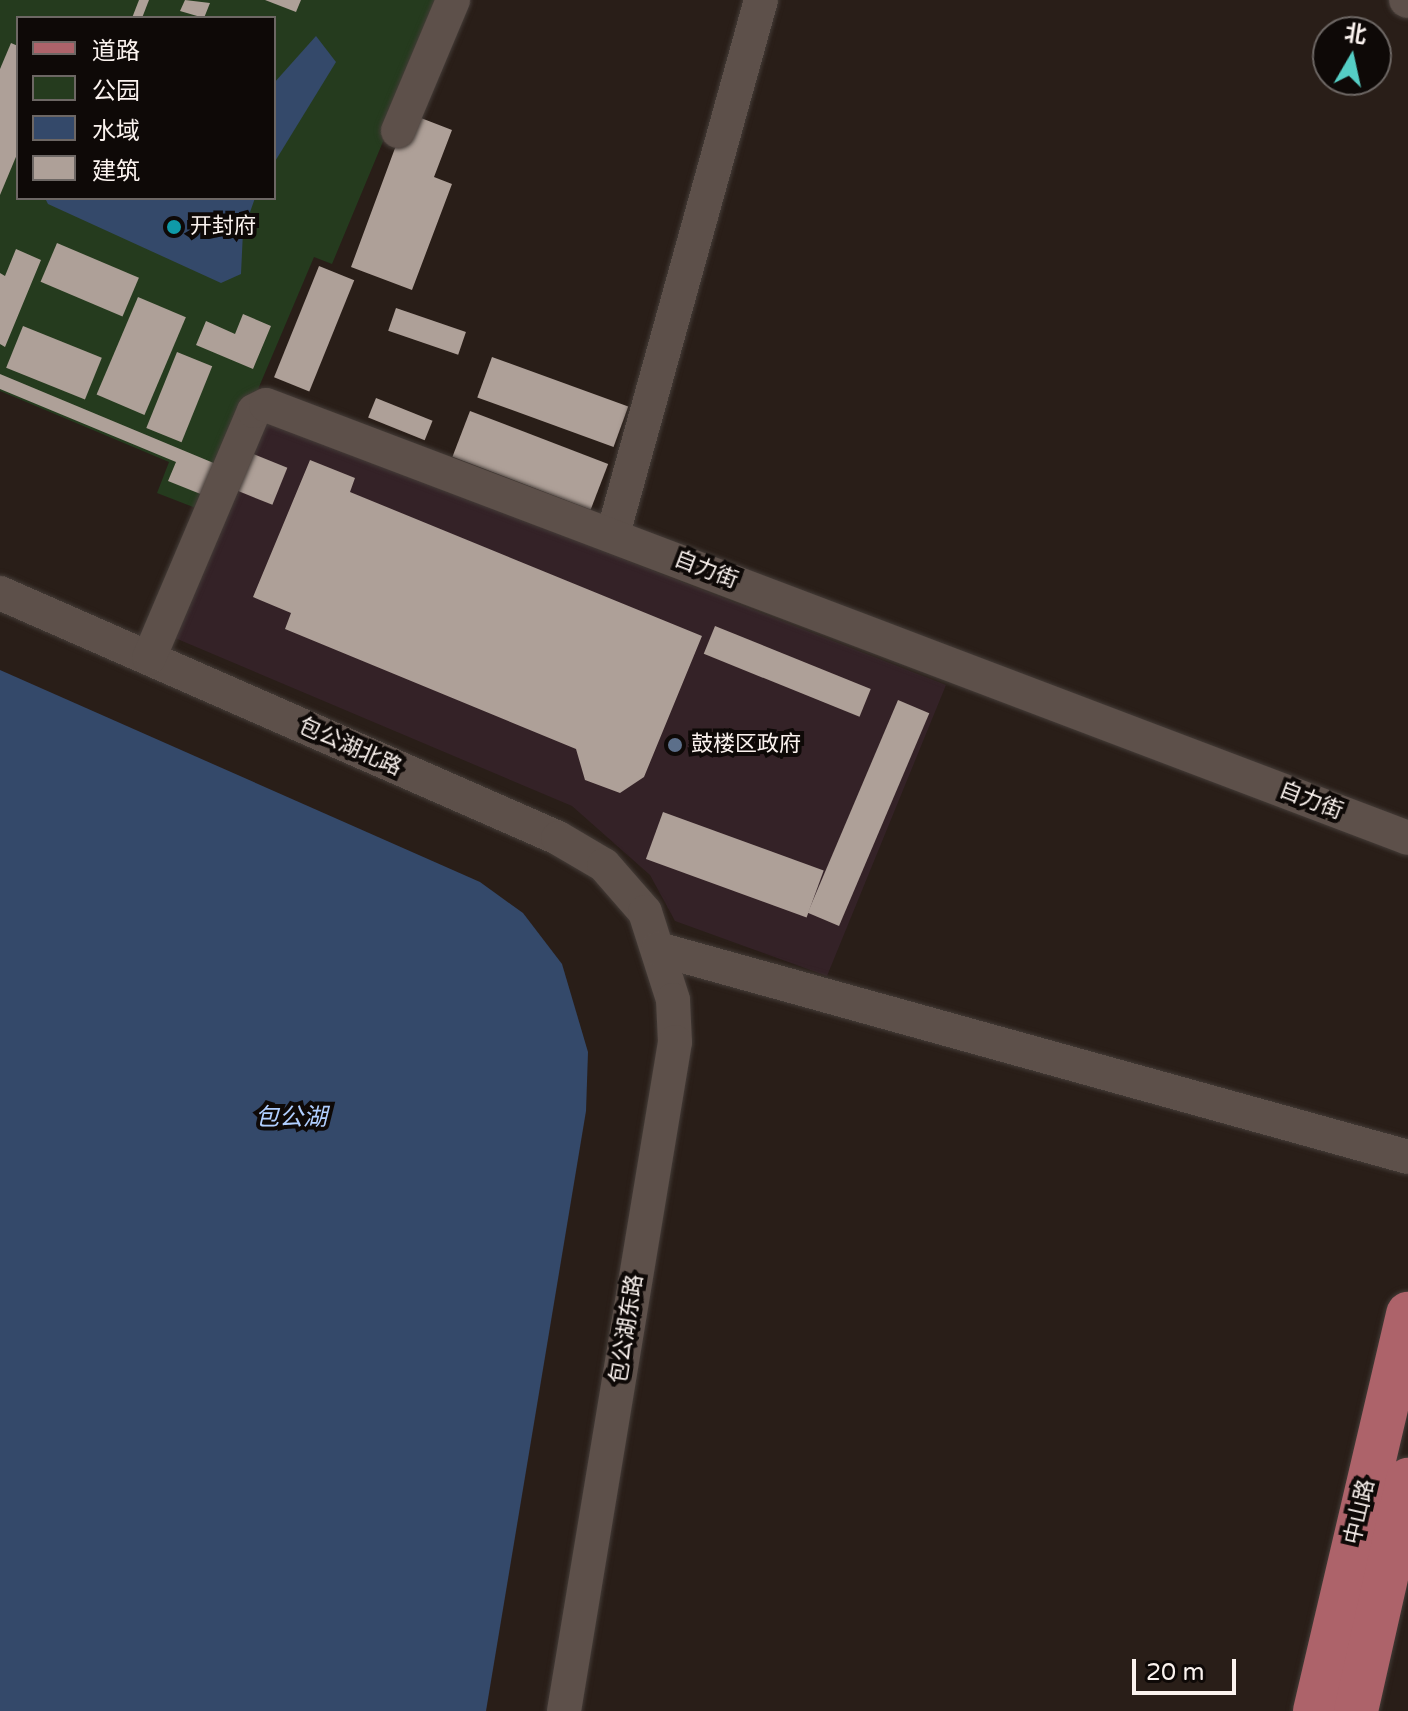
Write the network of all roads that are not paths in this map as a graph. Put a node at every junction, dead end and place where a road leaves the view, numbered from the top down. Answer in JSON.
{"nodes":[{"id":1,"x":453,"y":0,"type":"edge"},
{"id":2,"x":761,"y":0,"type":"edge"},
{"id":3,"x":398,"y":131,"type":"dead end"},
{"id":4,"x":613,"y":534,"type":"junction"},
{"id":5,"x":0,"y":593,"type":"edge"},
{"id":6,"x":149,"y":658,"type":"junction"},
{"id":7,"x":1408,"y":838,"type":"edge"},
{"id":8,"x":658,"y":949,"type":"junction"},
{"id":9,"x":1408,"y":1157,"type":"edge"},
{"id":10,"x":1408,"y":1314,"type":"edge"},
{"id":11,"x":1408,"y":1480,"type":"edge"},
{"id":12,"x":564,"y":1711,"type":"edge"},
{"id":13,"x":1315,"y":1711,"type":"edge"},
{"id":14,"x":1356,"y":1711,"type":"edge"}],
"edges":[{"from":1,"to":3,"type":"street"},
{"from":2,"to":4,"type":"street"},
{"from":4,"to":6,"type":"street","name":"自力街"},
{"from":4,"to":7,"type":"street","name":"自力街"},
{"from":5,"to":6,"type":"street","name":"包公湖北路"},
{"from":6,"to":8,"type":"street","name":"包公湖北路"},
{"from":8,"to":9,"type":"street"},
{"from":8,"to":12,"type":"street","name":"包公湖东路"},
{"from":10,"to":13,"type":"main road","name":"中山路"},
{"from":11,"to":14,"type":"main road","name":"中山路"}]}
